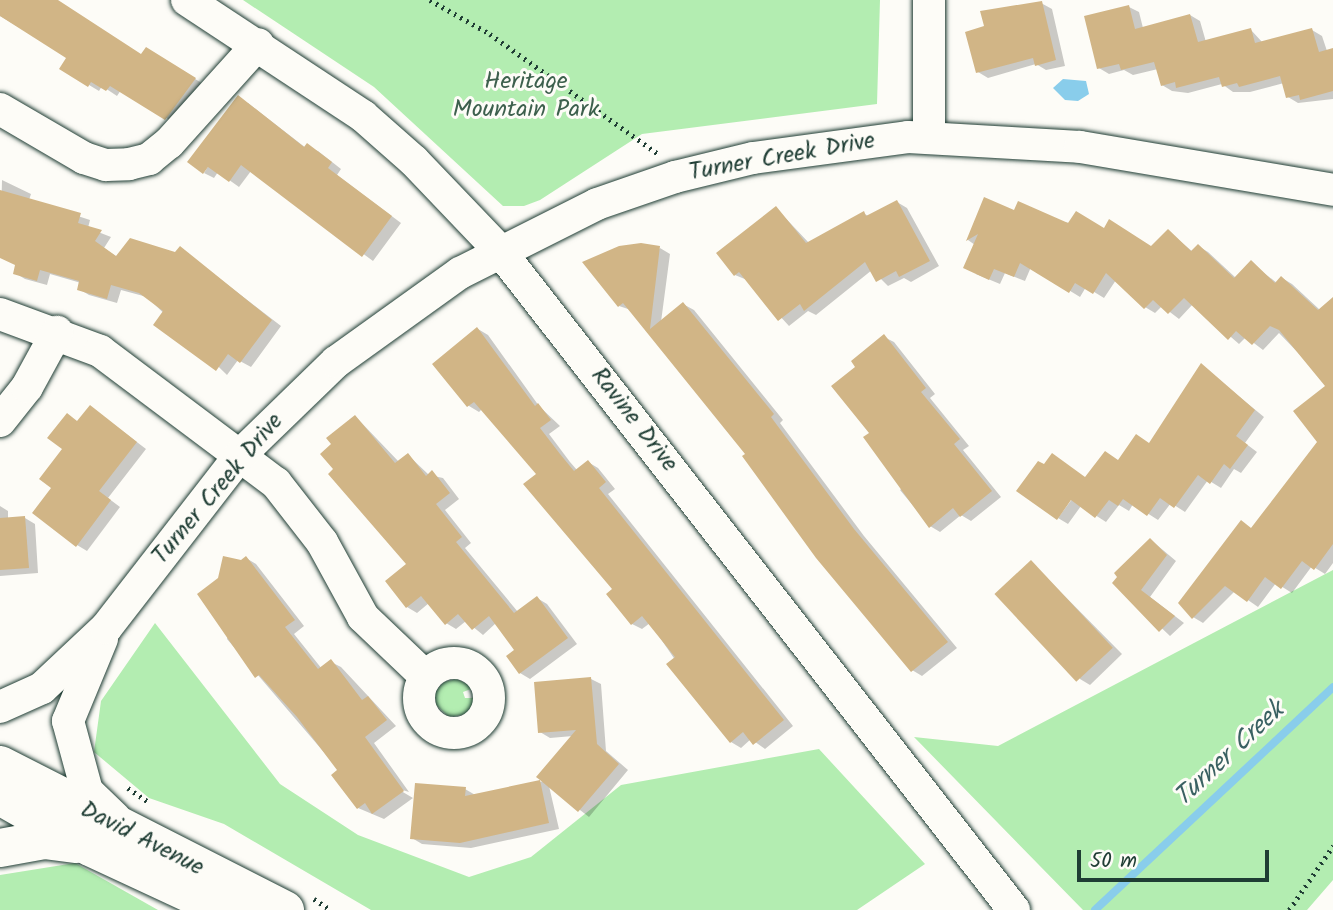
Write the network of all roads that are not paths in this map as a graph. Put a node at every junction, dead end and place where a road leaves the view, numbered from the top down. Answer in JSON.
{"nodes":[{"id":1,"x":187,"y":0,"type":"edge"},
{"id":2,"x":929,"y":0,"type":"edge"},
{"id":3,"x":258,"y":44,"type":"junction"},
{"id":4,"x":0,"y":109,"type":"edge"},
{"id":5,"x":929,"y":137,"type":"junction"},
{"id":6,"x":1333,"y":190,"type":"edge"},
{"id":7,"x":500,"y":251,"type":"junction"},
{"id":8,"x":0,"y":314,"type":"edge"},
{"id":9,"x":57,"y":332,"type":"junction"},
{"id":10,"x":0,"y":421,"type":"edge"},
{"id":11,"x":240,"y":455,"type":"junction"},
{"id":12,"x":106,"y":628,"type":"junction"},
{"id":13,"x":426,"y":677,"type":"dead end"},
{"id":14,"x":0,"y":708,"type":"edge"},
{"id":15,"x":1,"y":776,"type":"edge"},
{"id":16,"x":131,"y":834,"type":"junction"},
{"id":17,"x":90,"y":846,"type":"junction"},
{"id":18,"x":0,"y":848,"type":"edge"},
{"id":19,"x":226,"y":910,"type":"edge"},
{"id":20,"x":285,"y":910,"type":"edge"},
{"id":21,"x":1014,"y":910,"type":"edge"}],
"edges":[{"from":1,"to":3,"type":"street","name":"Ravine Drive"},
{"from":2,"to":5,"type":"street"},
{"from":3,"to":4,"type":"street"},
{"from":3,"to":7,"type":"street","name":"Ravine Drive"},
{"from":5,"to":6,"type":"street","name":"Turner Creek Drive"},
{"from":5,"to":7,"type":"street","name":"Turner Creek Drive"},
{"from":7,"to":11,"type":"street","name":"Turner Creek Drive"},
{"from":7,"to":21,"type":"street","name":"Ravine Drive"},
{"from":8,"to":9,"type":"street"},
{"from":9,"to":10,"type":"street"},
{"from":9,"to":11,"type":"street"},
{"from":11,"to":12,"type":"street","name":"Turner Creek Drive"},
{"from":11,"to":13,"type":"street"},
{"from":12,"to":14,"type":"street"},
{"from":12,"to":16,"type":"street"},
{"from":15,"to":16,"type":"main road","name":"David Avenue"},
{"from":15,"to":17,"type":"main road","name":"David Avenue"},
{"from":16,"to":20,"type":"main road","name":"David Avenue"},
{"from":17,"to":18,"type":"main road"},
{"from":17,"to":19,"type":"main road","name":"David Avenue"}]}
